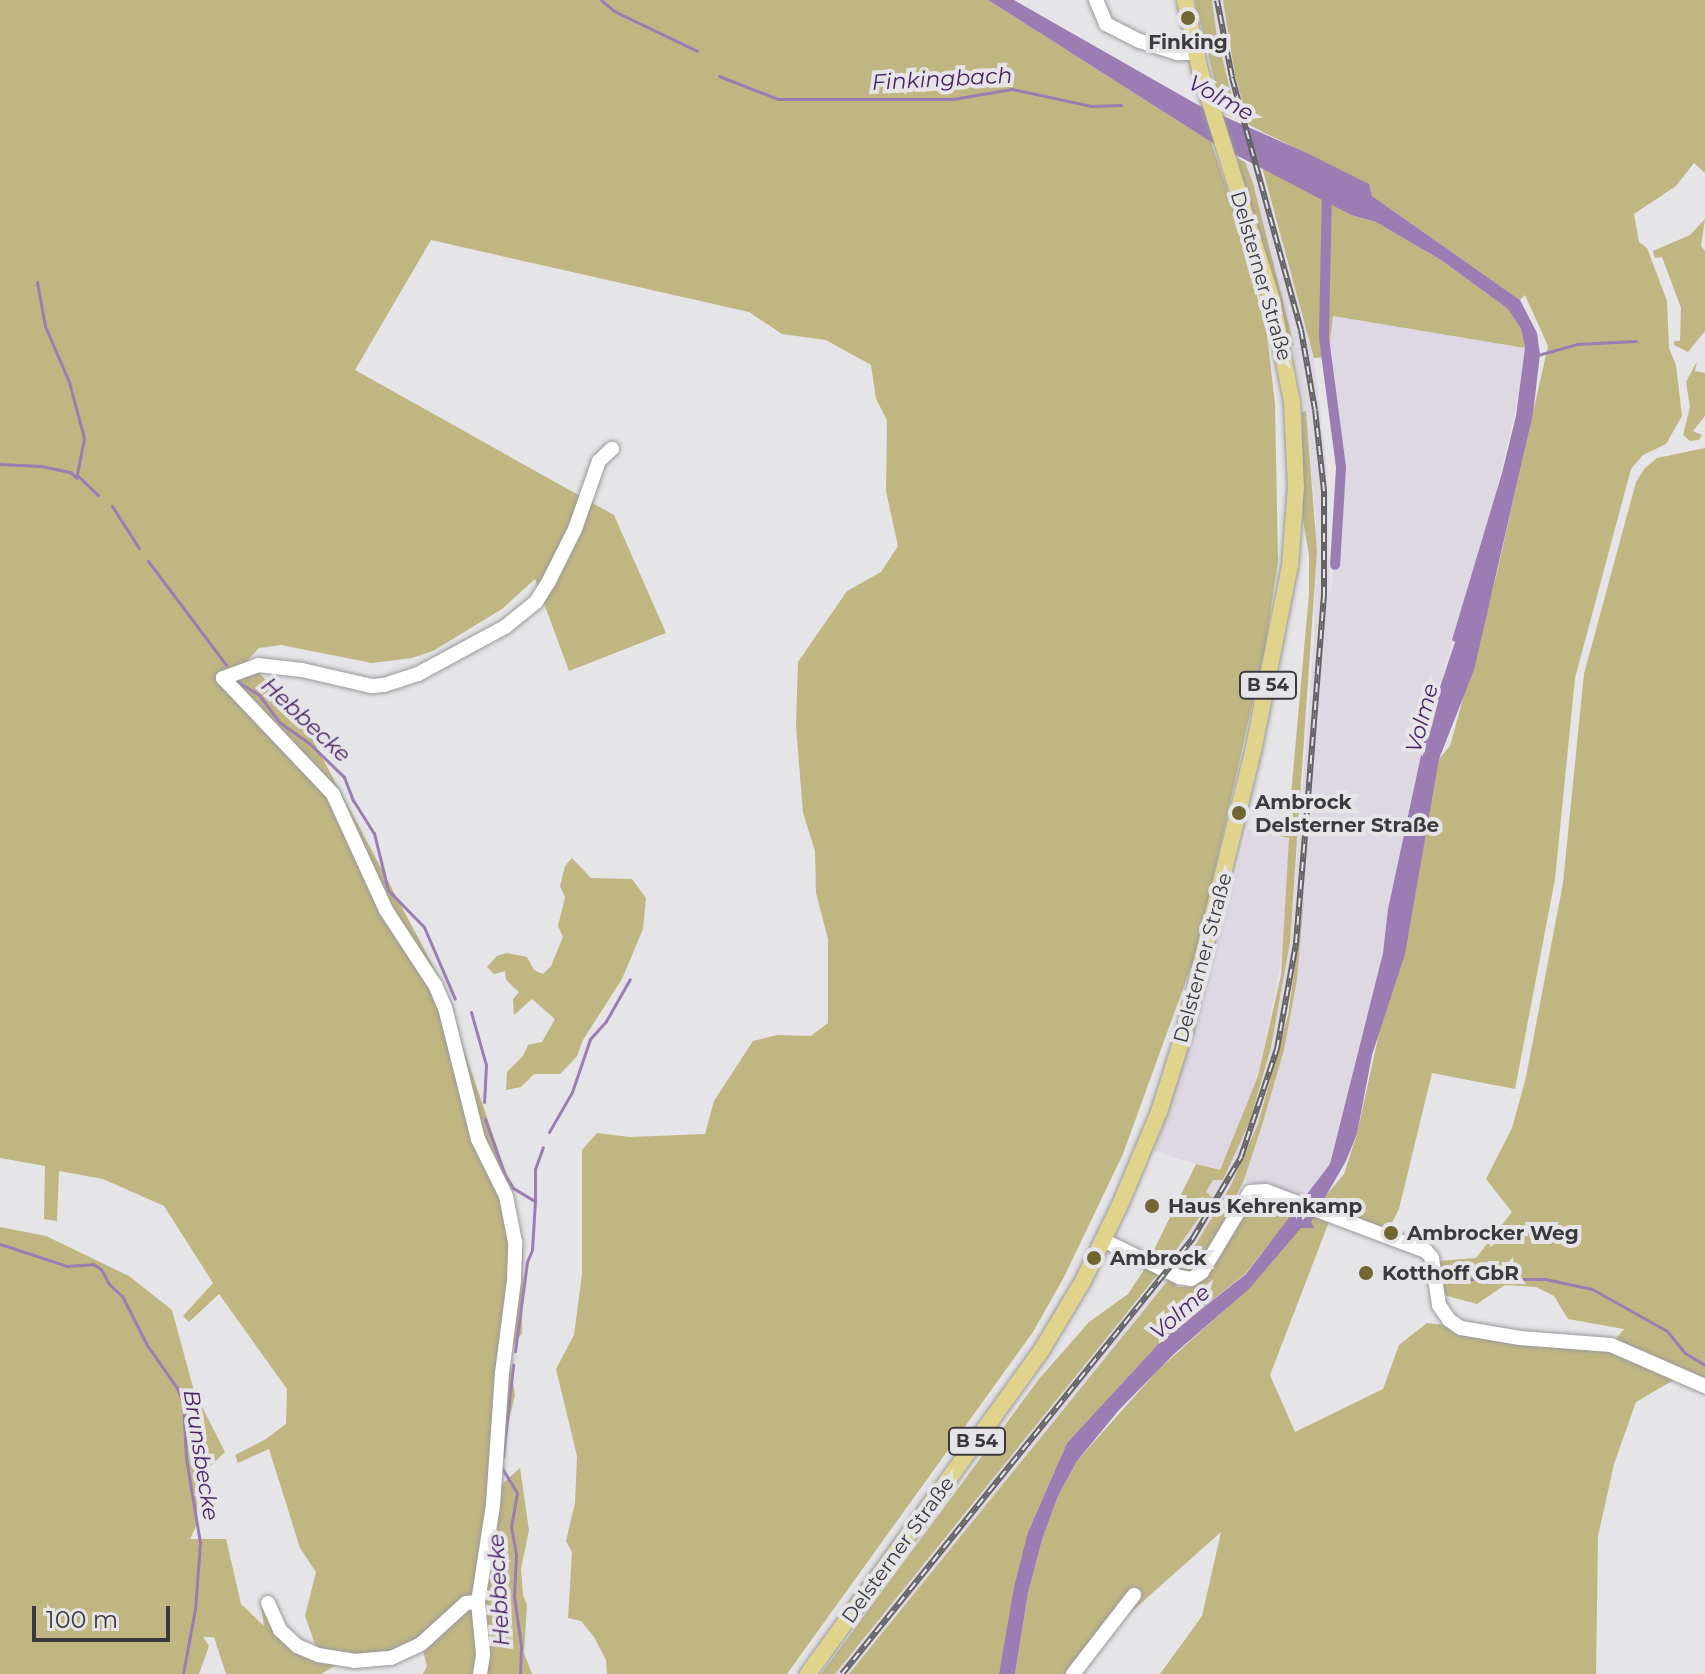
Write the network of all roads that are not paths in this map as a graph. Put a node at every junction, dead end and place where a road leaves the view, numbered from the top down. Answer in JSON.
{"nodes":[{"id":1,"x":1096,"y":0,"type":"edge"},
{"id":2,"x":1185,"y":0,"type":"edge"},
{"id":3,"x":1196,"y":53,"type":"junction"},
{"id":4,"x":612,"y":449,"type":"dead end"},
{"id":5,"x":1103,"y":1240,"type":"junction"},
{"id":6,"x":1705,"y":1386,"type":"edge"},
{"id":7,"x":1134,"y":1595,"type":"dead end"},
{"id":8,"x":478,"y":1602,"type":"junction"},
{"id":9,"x":268,"y":1603,"type":"dead end"},
{"id":10,"x":480,"y":1674,"type":"edge"},
{"id":11,"x":808,"y":1674,"type":"edge"},
{"id":12,"x":1073,"y":1674,"type":"edge"}],
"edges":[{"from":1,"to":3,"type":"street"},
{"from":2,"to":3,"type":"main road","number":"B 54"},
{"from":3,"to":5,"type":"main road","name":"Delsterner Straße","number":"B 54"},
{"from":4,"to":8,"type":"street"},
{"from":5,"to":6,"type":"street"},
{"from":5,"to":11,"type":"main road","name":"Delsterner Straße","number":"B 54"},
{"from":7,"to":12,"type":"street"},
{"from":8,"to":9,"type":"street"},
{"from":8,"to":10,"type":"street"}]}
